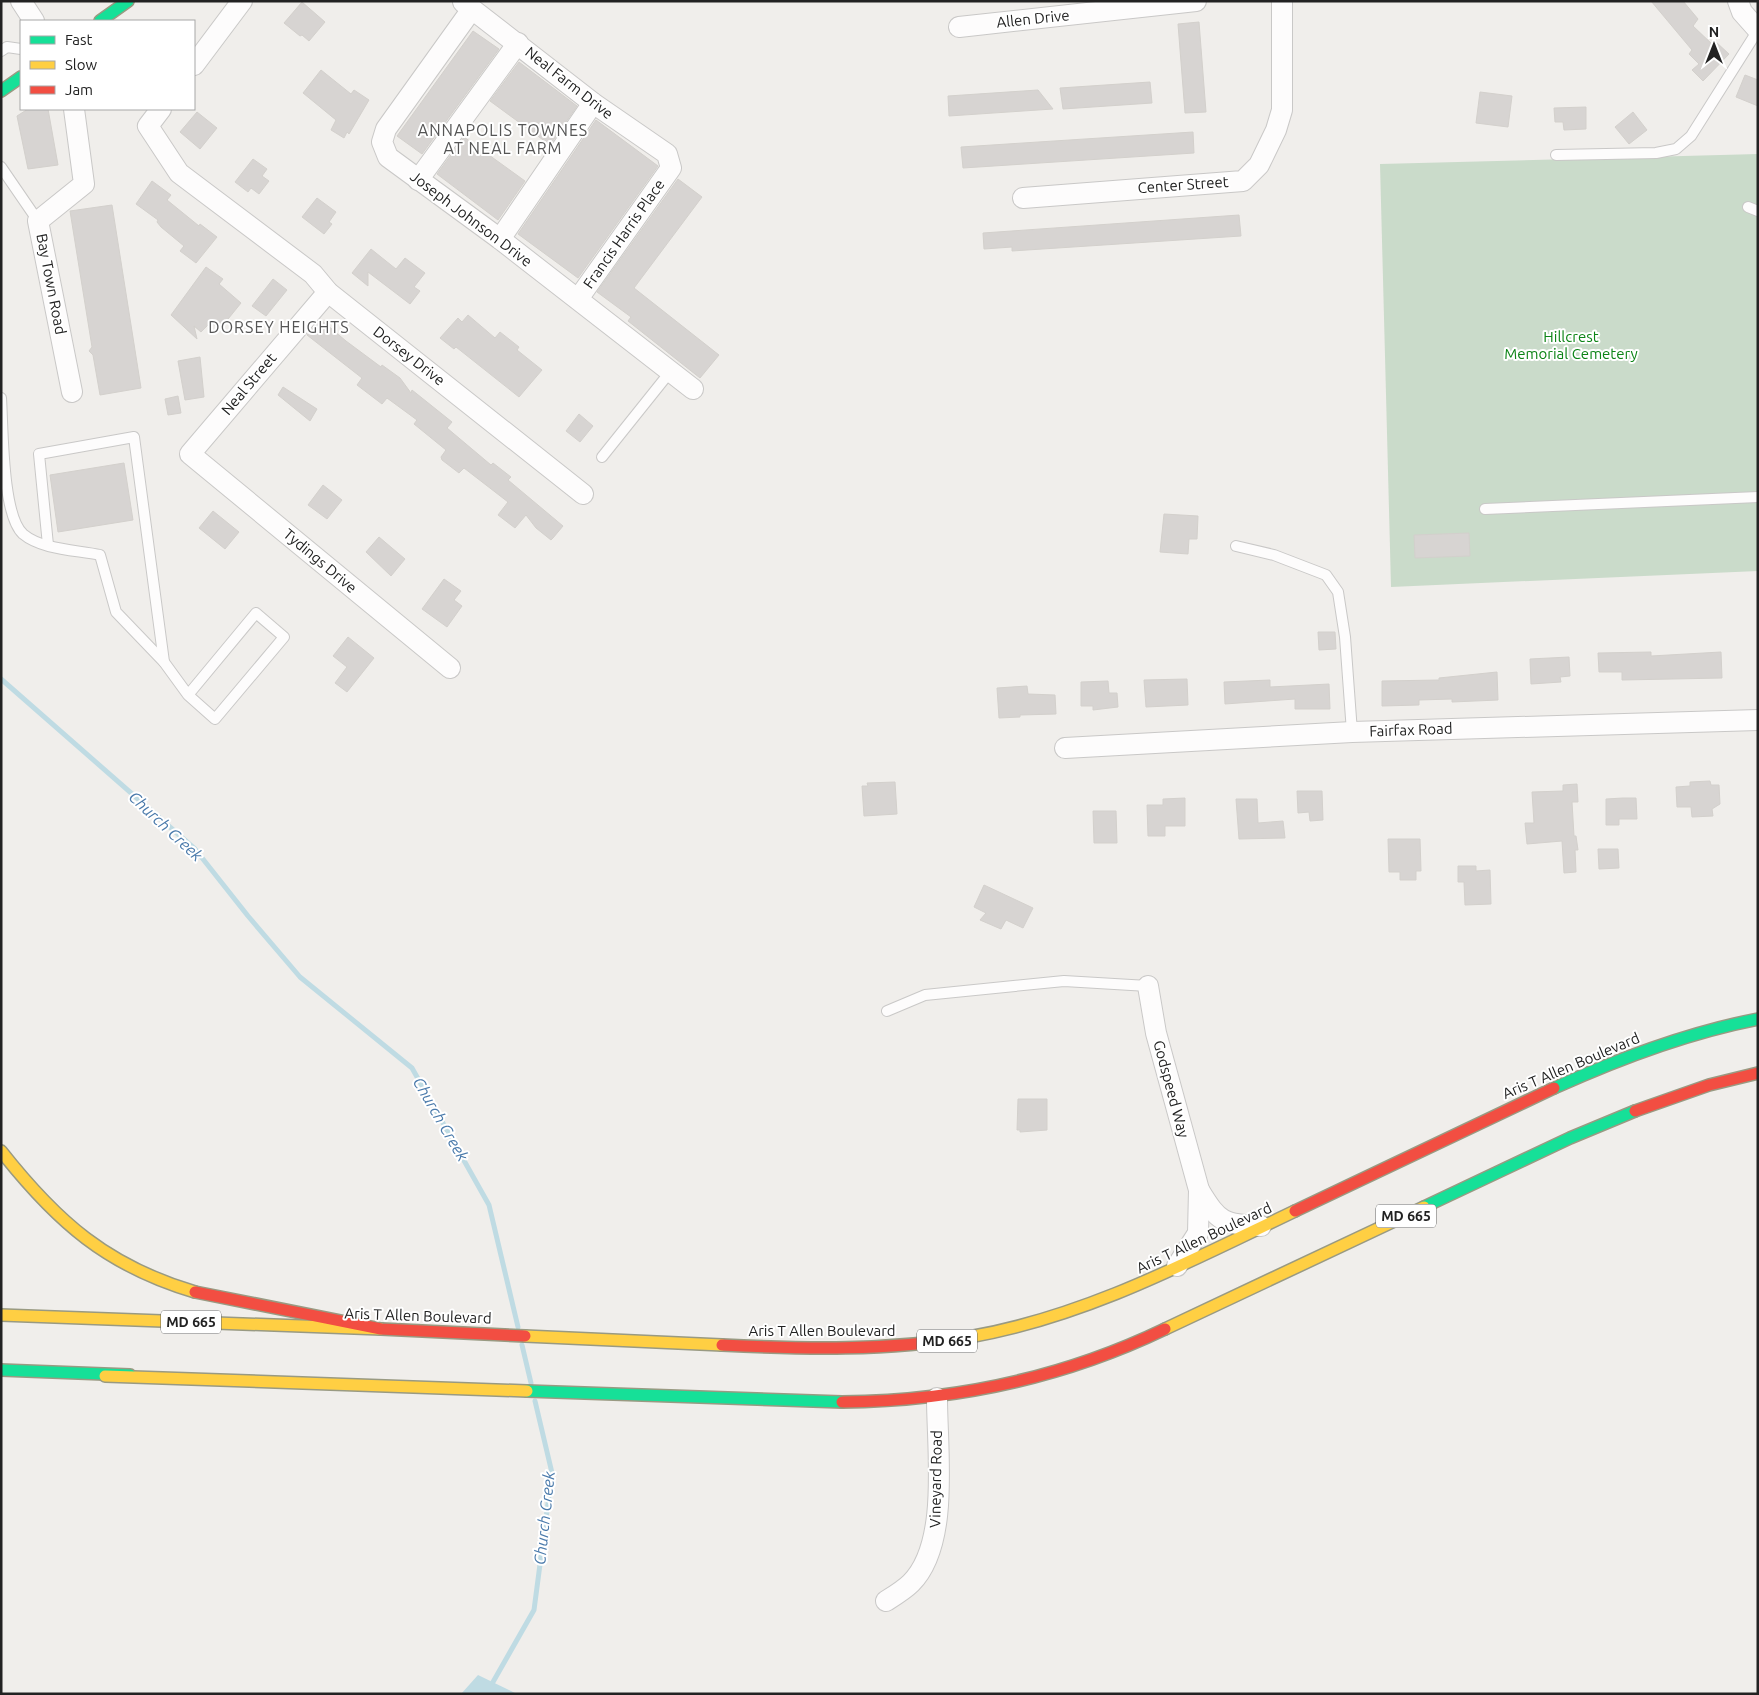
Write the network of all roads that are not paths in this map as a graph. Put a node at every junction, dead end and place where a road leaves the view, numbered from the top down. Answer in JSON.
{"nodes":[{"id":1,"x":21,"y":1,"type":"edge"},
{"id":2,"x":128,"y":1,"type":"edge"},
{"id":3,"x":242,"y":1,"type":"edge"},
{"id":4,"x":1196,"y":1,"type":"edge"},
{"id":5,"x":1282,"y":1,"type":"edge"},
{"id":6,"x":1738,"y":1,"type":"edge"},
{"id":7,"x":467,"y":5,"type":"edge"},
{"id":8,"x":33,"y":20,"type":"edge"},
{"id":9,"x":101,"y":20,"type":"edge"},
{"id":10,"x":959,"y":27,"type":"dead end"},
{"id":11,"x":1758,"y":30,"type":"edge"},
{"id":12,"x":518,"y":42,"type":"junction"},
{"id":13,"x":20,"y":49,"type":"edge"},
{"id":14,"x":1,"y":51,"type":"edge"},
{"id":15,"x":195,"y":64,"type":"edge"},
{"id":16,"x":20,"y":78,"type":"edge"},
{"id":17,"x":1,"y":91,"type":"edge"},
{"id":18,"x":593,"y":103,"type":"junction"},
{"id":19,"x":74,"y":110,"type":"edge"},
{"id":20,"x":160,"y":110,"type":"edge"},
{"id":21,"x":1556,"y":155,"type":"dead end"},
{"id":22,"x":1,"y":167,"type":"edge"},
{"id":23,"x":671,"y":168,"type":"joint"},
{"id":24,"x":418,"y":180,"type":"junction"},
{"id":25,"x":1023,"y":198,"type":"dead end"},
{"id":26,"x":38,"y":221,"type":"junction"},
{"id":27,"x":500,"y":239,"type":"junction"},
{"id":28,"x":328,"y":292,"type":"junction"},
{"id":29,"x":578,"y":299,"type":"junction"},
{"id":30,"x":670,"y":372,"type":"junction"},
{"id":31,"x":693,"y":389,"type":"dead end"},
{"id":32,"x":72,"y":392,"type":"dead end"},
{"id":33,"x":1,"y":398,"type":"edge"},
{"id":34,"x":2,"y":437,"type":"edge"},
{"id":35,"x":190,"y":454,"type":"joint"},
{"id":36,"x":602,"y":457,"type":"dead end"},
{"id":37,"x":583,"y":494,"type":"dead end"},
{"id":38,"x":1758,"y":497,"type":"edge"},
{"id":39,"x":1485,"y":509,"type":"dead end"},
{"id":40,"x":48,"y":545,"type":"junction"},
{"id":41,"x":1236,"y":546,"type":"dead end"},
{"id":42,"x":164,"y":662,"type":"junction"},
{"id":43,"x":450,"y":668,"type":"dead end"},
{"id":44,"x":188,"y":695,"type":"junction"},
{"id":45,"x":1758,"y":720,"type":"edge"},
{"id":46,"x":1352,"y":732,"type":"junction"},
{"id":47,"x":1065,"y":748,"type":"dead end"},
{"id":48,"x":1148,"y":986,"type":"joint"},
{"id":49,"x":887,"y":1011,"type":"dead end"},
{"id":50,"x":1758,"y":1018,"type":"edge"},
{"id":51,"x":1758,"y":1073,"type":"edge"},
{"id":52,"x":1,"y":1151,"type":"edge"},
{"id":53,"x":1199,"y":1190,"type":"junction"},
{"id":54,"x":1266,"y":1226,"type":"junction"},
{"id":55,"x":1178,"y":1266,"type":"junction"},
{"id":56,"x":1,"y":1315,"type":"edge"},
{"id":57,"x":381,"y":1329,"type":"junction"},
{"id":58,"x":1,"y":1370,"type":"edge"},
{"id":59,"x":130,"y":1375,"type":"junction"},
{"id":60,"x":1,"y":1378,"type":"edge"},
{"id":61,"x":937,"y":1398,"type":"junction"},
{"id":62,"x":886,"y":1601,"type":"dead end"}],
"edges":[{"from":1,"to":8,"type":"street"},
{"from":2,"to":9,"type":"main road"},
{"from":3,"to":15,"type":"street"},
{"from":4,"to":10,"type":"street","name":"Allen Drive"},
{"from":5,"to":25,"type":"street","name":"Center Street"},
{"from":6,"to":11,"type":"street"},
{"from":7,"to":12,"type":"street","name":"Neal Farm Drive"},
{"from":7,"to":24,"type":"street","name":"Joseph Johnson Drive"},
{"from":11,"to":21,"type":"lane"},
{"from":12,"to":18,"type":"street","name":"Neal Farm Drive"},
{"from":12,"to":24,"type":"street"},
{"from":13,"to":14,"type":"lane"},
{"from":16,"to":17,"type":"main road"},
{"from":18,"to":23,"type":"street","name":"Neal Farm Drive"},
{"from":18,"to":27,"type":"street"},
{"from":19,"to":26,"type":"street","name":"Bay Town Road"},
{"from":20,"to":28,"type":"street","name":"Dorsey Drive"},
{"from":22,"to":26,"type":"lane"},
{"from":23,"to":29,"type":"street","name":"Francis Harris Place"},
{"from":24,"to":27,"type":"street","name":"Joseph Johnson Drive"},
{"from":26,"to":32,"type":"street","name":"Bay Town Road"},
{"from":27,"to":29,"type":"street","name":"Joseph Johnson Drive"},
{"from":28,"to":35,"type":"street","name":"Neal Street"},
{"from":28,"to":37,"type":"street","name":"Dorsey Drive"},
{"from":29,"to":30,"type":"street","name":"Joseph Johnson Drive"},
{"from":30,"to":31,"type":"street","name":"Joseph Johnson Drive"},
{"from":30,"to":36,"type":"lane"},
{"from":33,"to":34,"type":"lane"},
{"from":34,"to":40,"type":"lane"},
{"from":35,"to":43,"type":"street","name":"Tydings Drive"},
{"from":38,"to":39,"type":"lane"},
{"from":40,"to":42,"type":"lane"},
{"from":40,"to":42,"type":"lane"},
{"from":41,"to":46,"type":"lane"},
{"from":42,"to":44,"type":"lane"},
{"from":44,"to":44,"type":"lane"},
{"from":45,"to":46,"type":"street","name":"Fairfax Road"},
{"from":46,"to":47,"type":"street","name":"Fairfax Road"},
{"from":48,"to":49,"type":"lane"},
{"from":48,"to":53,"type":"street","name":"Godspeed Way"},
{"from":50,"to":54,"type":"main road","name":"Aris T Allen Boulevard","number":"MD 665"},
{"from":51,"to":61,"type":"main road","number":"MD 665"},
{"from":52,"to":57,"type":"main road"},
{"from":53,"to":54,"type":"street","name":"Godspeed Way"},
{"from":53,"to":55,"type":"street","name":"Godspeed Way"},
{"from":54,"to":55,"type":"main road","name":"Aris T Allen Boulevard","number":"MD 665"},
{"from":55,"to":57,"type":"main road","name":"Aris T Allen Boulevard","number":"MD 665"},
{"from":56,"to":57,"type":"main road","name":"Aris T Allen Boulevard","number":"MD 665"},
{"from":58,"to":59,"type":"main road","number":"MD 665"},
{"from":59,"to":60,"type":"main road"},
{"from":59,"to":61,"type":"main road","number":"MD 665"},
{"from":61,"to":62,"type":"street","name":"Vineyard Road"}]}
